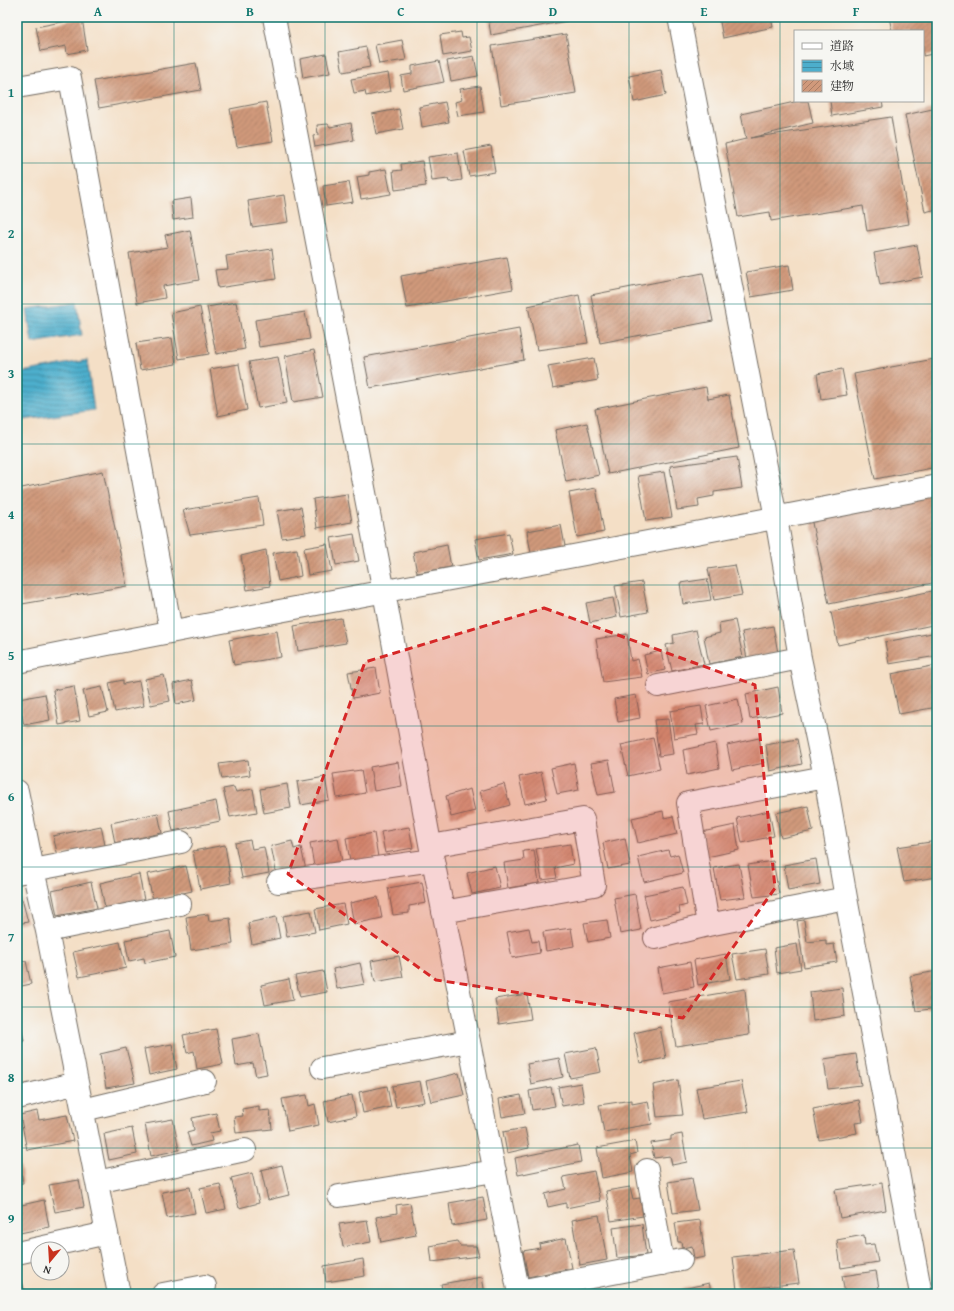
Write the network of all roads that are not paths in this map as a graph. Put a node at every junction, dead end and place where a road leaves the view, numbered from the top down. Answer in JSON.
{"nodes":[{"id":1,"x":274,"y":17,"type":"edge"},
{"id":2,"x":680,"y":17,"type":"edge"},
{"id":3,"x":17,"y":87,"type":"edge"},
{"id":4,"x":937,"y":486,"type":"edge"},
{"id":5,"x":776,"y":518,"type":"junction"},
{"id":6,"x":384,"y":592,"type":"junction"},
{"id":7,"x":171,"y":631,"type":"junction"},
{"id":8,"x":800,"y":658,"type":"junction"},
{"id":9,"x":17,"y":662,"type":"edge"},
{"id":10,"x":658,"y":686,"type":"dead end"},
{"id":11,"x":825,"y":777,"type":"junction"},
{"id":12,"x":17,"y":791,"type":"edge"},
{"id":13,"x":181,"y":842,"type":"dead end"},
{"id":14,"x":432,"y":853,"type":"junction"},
{"id":15,"x":25,"y":872,"type":"edge"},
{"id":16,"x":278,"y":882,"type":"dead end"},
{"id":17,"x":846,"y":898,"type":"junction"},
{"id":18,"x":180,"y":904,"type":"dead end"},
{"id":19,"x":443,"y":912,"type":"junction"},
{"id":20,"x":708,"y":925,"type":"junction"},
{"id":21,"x":47,"y":931,"type":"junction"},
{"id":22,"x":655,"y":938,"type":"dead end"},
{"id":23,"x":469,"y":1041,"type":"junction"},
{"id":24,"x":322,"y":1068,"type":"dead end"},
{"id":25,"x":205,"y":1081,"type":"dead end"},
{"id":26,"x":77,"y":1083,"type":"junction"},
{"id":27,"x":17,"y":1098,"type":"edge"},
{"id":28,"x":83,"y":1110,"type":"junction"},
{"id":29,"x":245,"y":1150,"type":"dead end"},
{"id":30,"x":647,"y":1170,"type":"dead end"},
{"id":31,"x":495,"y":1171,"type":"junction"},
{"id":32,"x":97,"y":1182,"type":"junction"},
{"id":33,"x":339,"y":1196,"type":"dead end"},
{"id":34,"x":107,"y":1233,"type":"junction"},
{"id":35,"x":17,"y":1253,"type":"edge"},
{"id":36,"x":205,"y":1286,"type":"dead end"},
{"id":37,"x":519,"y":1292,"type":"edge"},
{"id":38,"x":119,"y":1294,"type":"edge"},
{"id":39,"x":163,"y":1294,"type":"edge"},
{"id":40,"x":921,"y":1294,"type":"edge"}],
"edges":[{"from":1,"to":6,"type":"street"},
{"from":2,"to":5,"type":"street"},
{"from":3,"to":7,"type":"street"},
{"from":4,"to":5,"type":"street"},
{"from":5,"to":6,"type":"street"},
{"from":5,"to":8,"type":"street"},
{"from":6,"to":7,"type":"street"},
{"from":6,"to":14,"type":"street"},
{"from":7,"to":9,"type":"street"},
{"from":8,"to":10,"type":"street"},
{"from":8,"to":11,"type":"street"},
{"from":11,"to":17,"type":"street"},
{"from":11,"to":20,"type":"street"},
{"from":12,"to":15,"type":"street"},
{"from":13,"to":15,"type":"street"},
{"from":14,"to":16,"type":"street"},
{"from":14,"to":19,"type":"street"},
{"from":14,"to":19,"type":"street"},
{"from":15,"to":21,"type":"street"},
{"from":17,"to":20,"type":"street"},
{"from":17,"to":40,"type":"street"},
{"from":18,"to":21,"type":"street"},
{"from":19,"to":23,"type":"street"},
{"from":20,"to":22,"type":"street"},
{"from":21,"to":26,"type":"street"},
{"from":23,"to":24,"type":"street"},
{"from":23,"to":31,"type":"street"},
{"from":25,"to":28,"type":"street"},
{"from":26,"to":27,"type":"street"},
{"from":26,"to":28,"type":"street"},
{"from":28,"to":32,"type":"street"},
{"from":29,"to":32,"type":"street"},
{"from":30,"to":37,"type":"street"},
{"from":31,"to":33,"type":"street"},
{"from":31,"to":37,"type":"street"},
{"from":32,"to":34,"type":"street"},
{"from":34,"to":35,"type":"street"},
{"from":34,"to":38,"type":"street"},
{"from":36,"to":39,"type":"street"}]}
